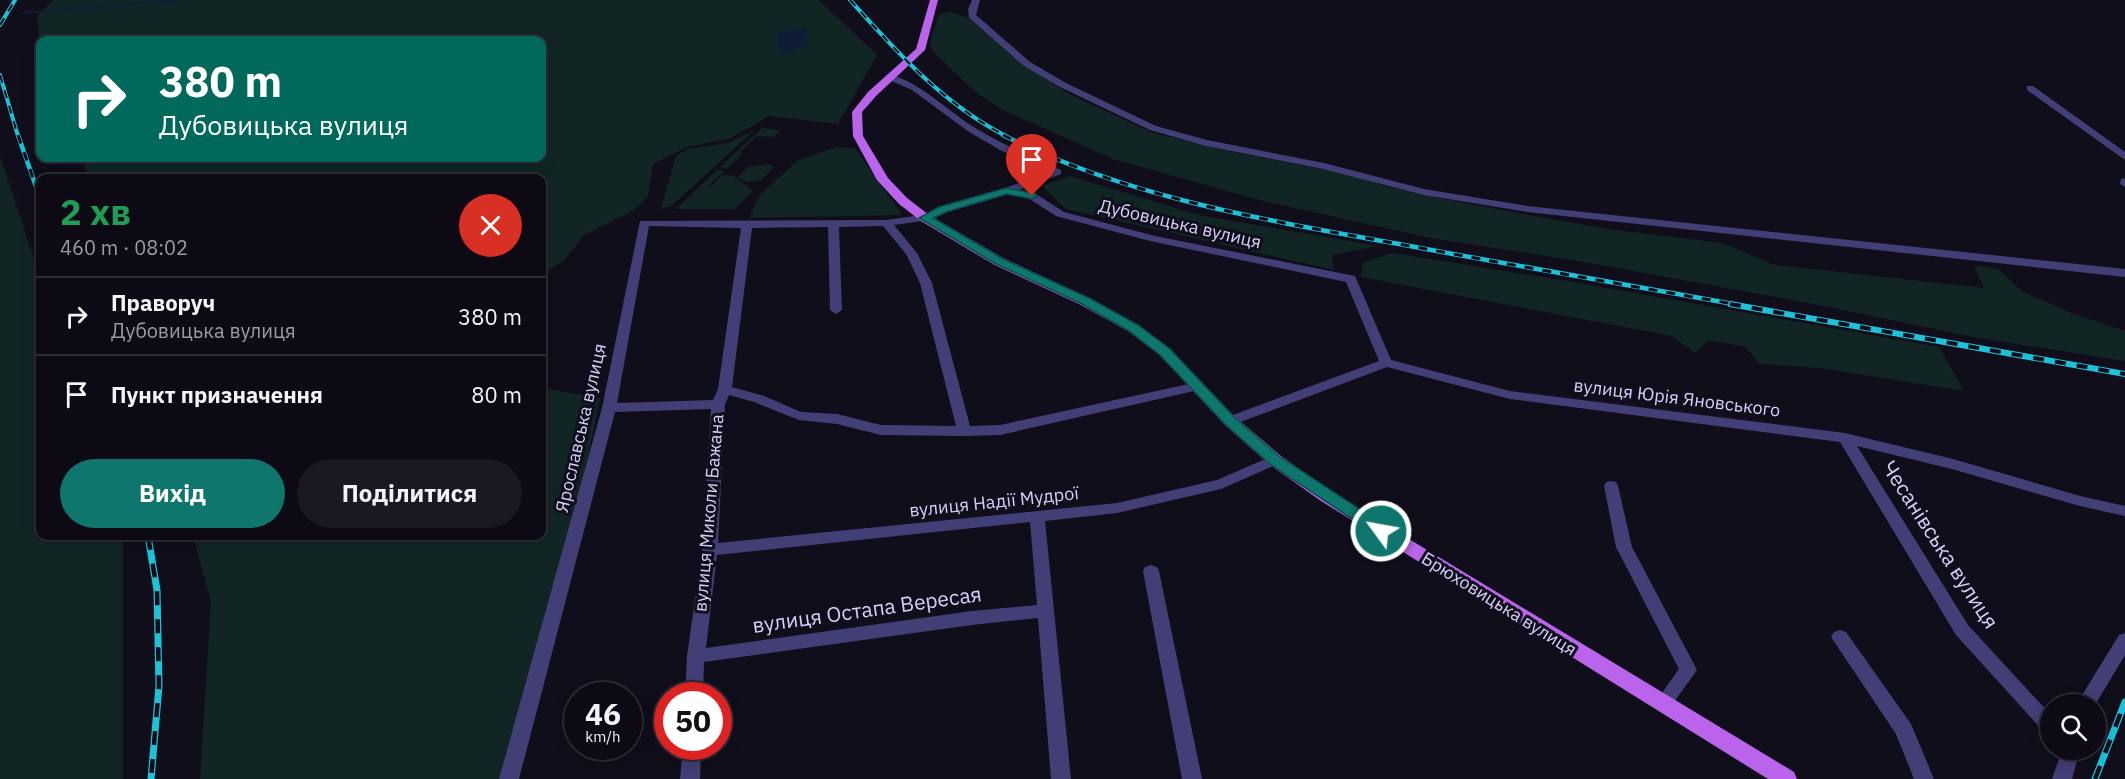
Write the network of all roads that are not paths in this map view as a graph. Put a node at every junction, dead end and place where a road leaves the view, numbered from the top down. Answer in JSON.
{"nodes":[{"id":1,"x":934,"y":0,"type":"edge"},
{"id":2,"x":976,"y":0,"type":"edge"},
{"id":3,"x":890,"y":77,"type":"junction"},
{"id":4,"x":2030,"y":88,"type":"dead end"},
{"id":5,"x":2125,"y":157,"type":"edge"},
{"id":6,"x":1006,"y":191,"type":"junction"},
{"id":7,"x":925,"y":218,"type":"junction"},
{"id":8,"x":833,"y":223,"type":"junction"},
{"id":9,"x":886,"y":223,"type":"junction"},
{"id":10,"x":687,"y":224,"type":"junction"},
{"id":11,"x":747,"y":225,"type":"junction"},
{"id":12,"x":640,"y":243,"type":"junction"},
{"id":13,"x":2125,"y":273,"type":"edge"},
{"id":14,"x":836,"y":310,"type":"dead end"},
{"id":15,"x":1386,"y":363,"type":"junction"},
{"id":16,"x":1197,"y":386,"type":"junction"},
{"id":17,"x":725,"y":389,"type":"junction"},
{"id":18,"x":718,"y":404,"type":"junction"},
{"id":19,"x":609,"y":408,"type":"junction"},
{"id":20,"x":1230,"y":421,"type":"junction"},
{"id":21,"x":964,"y":431,"type":"junction"},
{"id":22,"x":1845,"y":438,"type":"junction"},
{"id":23,"x":1275,"y":460,"type":"junction"},
{"id":24,"x":1611,"y":486,"type":"dead end"},
{"id":25,"x":2125,"y":511,"type":"edge"},
{"id":26,"x":1037,"y":518,"type":"junction"},
{"id":27,"x":710,"y":550,"type":"junction"},
{"id":28,"x":1151,"y":571,"type":"dead end"},
{"id":29,"x":1045,"y":611,"type":"junction"},
{"id":30,"x":1840,"y":637,"type":"dead end"},
{"id":31,"x":2125,"y":640,"type":"edge"},
{"id":32,"x":696,"y":656,"type":"junction"},
{"id":33,"x":695,"y":682,"type":"edge"},
{"id":34,"x":2092,"y":694,"type":"edge"},
{"id":35,"x":1663,"y":704,"type":"junction"},
{"id":36,"x":2040,"y":715,"type":"edge"},
{"id":37,"x":691,"y":760,"type":"edge"},
{"id":38,"x":2068,"y":760,"type":"edge"},
{"id":39,"x":509,"y":779,"type":"edge"},
{"id":40,"x":690,"y":779,"type":"edge"},
{"id":41,"x":1061,"y":779,"type":"edge"},
{"id":42,"x":1192,"y":779,"type":"edge"},
{"id":43,"x":1786,"y":779,"type":"edge"},
{"id":44,"x":1924,"y":779,"type":"edge"},
{"id":45,"x":2062,"y":779,"type":"edge"}],
"edges":[{"from":1,"to":3,"type":"main road","name":"Брюховицька вулиця"},
{"from":2,"to":13,"type":"street"},
{"from":3,"to":6,"type":"street","name":"Дубовицька вулиця"},
{"from":3,"to":7,"type":"main road","name":"Брюховицька вулиця"},
{"from":4,"to":5,"type":"street"},
{"from":6,"to":7,"type":"street","name":"Дубовицька вулиця"},
{"from":6,"to":15,"type":"street","name":"Дубовицька вулиця"},
{"from":7,"to":9,"type":"street","name":"Дубовицька вулиця"},
{"from":7,"to":16,"type":"main road","name":"Брюховицька вулиця"},
{"from":8,"to":9,"type":"street","name":"Дубовицька вулиця"},
{"from":8,"to":11,"type":"street","name":"Дубовицька вулиця"},
{"from":8,"to":14,"type":"street"},
{"from":9,"to":21,"type":"street"},
{"from":10,"to":11,"type":"street","name":"Дубовицька вулиця"},
{"from":10,"to":12,"type":"street"},
{"from":10,"to":12,"type":"street","name":"Ярославська вулиця"},
{"from":11,"to":17,"type":"street","name":"вулиця Миколи Бажана"},
{"from":12,"to":19,"type":"street","name":"Ярославська вулиця"},
{"from":15,"to":20,"type":"street"},
{"from":15,"to":22,"type":"street","name":"вулиця Юрія Яновського"},
{"from":16,"to":20,"type":"main road","name":"Брюховицька вулиця"},
{"from":16,"to":21,"type":"street"},
{"from":17,"to":18,"type":"street","name":"вулиця Миколи Бажана"},
{"from":17,"to":21,"type":"street"},
{"from":18,"to":19,"type":"street"},
{"from":18,"to":27,"type":"street","name":"вулиця Миколи Бажана"},
{"from":19,"to":39,"type":"street","name":"Ярославська вулиця"},
{"from":20,"to":23,"type":"main road","name":"Брюховицька вулиця"},
{"from":22,"to":25,"type":"street","name":"вулиця Юрія Яновського"},
{"from":22,"to":36,"type":"street","name":"Чесанівська вулиця"},
{"from":23,"to":26,"type":"street","name":"вулиця Надії Мудрої"},
{"from":23,"to":35,"type":"main road","name":"Брюховицька вулиця"},
{"from":24,"to":35,"type":"street"},
{"from":26,"to":27,"type":"street","name":"вулиця Надії Мудрої"},
{"from":26,"to":29,"type":"street"},
{"from":27,"to":32,"type":"street","name":"вулиця Миколи Бажана"},
{"from":28,"to":42,"type":"street"},
{"from":29,"to":32,"type":"street","name":"вулиця Остапа Вересая"},
{"from":29,"to":41,"type":"street"},
{"from":30,"to":44,"type":"street"},
{"from":31,"to":34,"type":"street"},
{"from":32,"to":33,"type":"street","name":"вулиця Миколи Бажана"},
{"from":35,"to":43,"type":"main road","name":"Брюховицька вулиця"},
{"from":37,"to":40,"type":"street"},
{"from":38,"to":45,"type":"street"}]}
